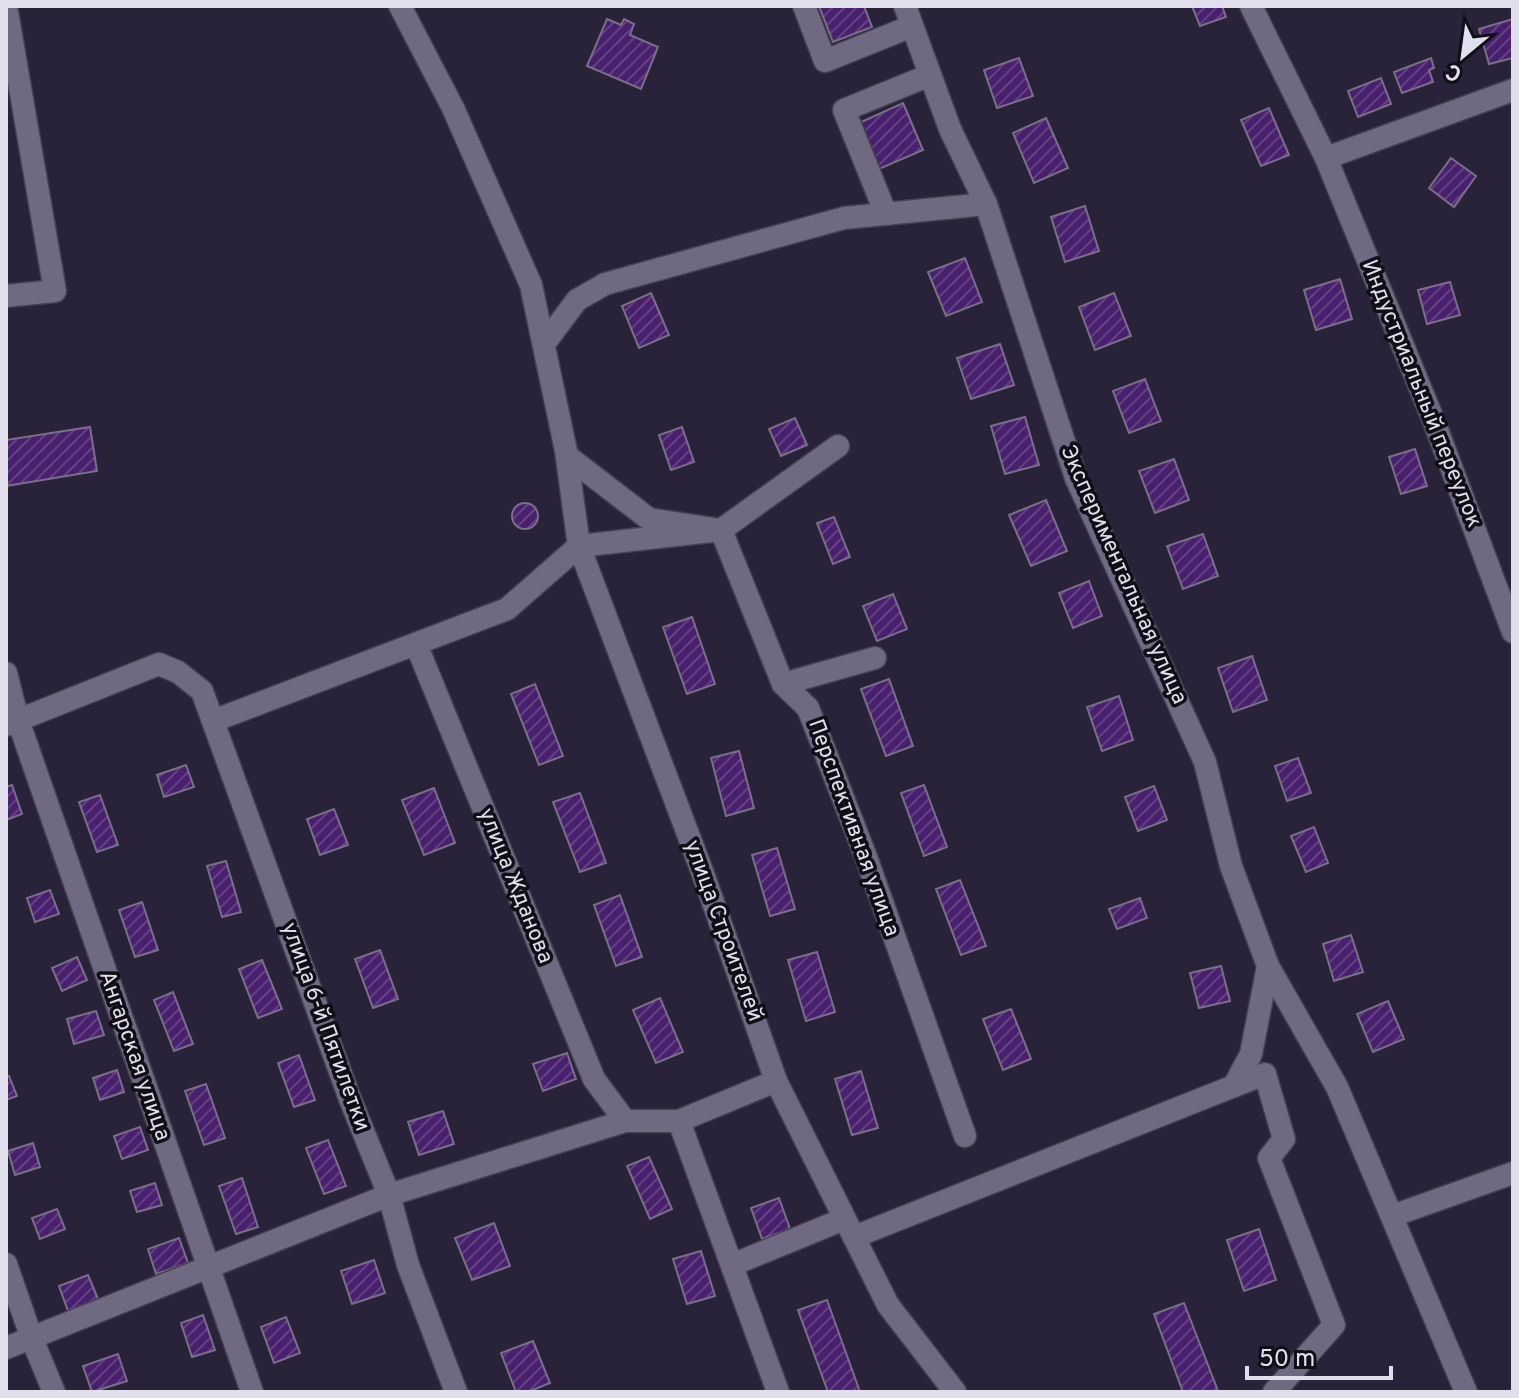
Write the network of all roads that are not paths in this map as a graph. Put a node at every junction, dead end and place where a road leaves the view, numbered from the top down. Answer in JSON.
{"nodes":[{"id":1,"x":6,"y":6,"type":"edge"},
{"id":2,"x":400,"y":6,"type":"edge"},
{"id":3,"x":804,"y":6,"type":"edge"},
{"id":4,"x":1251,"y":6,"type":"edge"},
{"id":5,"x":908,"y":16,"type":"edge"},
{"id":6,"x":930,"y":75,"type":"junction"},
{"id":7,"x":1513,"y":90,"type":"edge"},
{"id":8,"x":1326,"y":158,"type":"junction"},
{"id":9,"x":986,"y":204,"type":"junction"},
{"id":10,"x":886,"y":214,"type":"junction"},
{"id":11,"x":6,"y":296,"type":"edge"},
{"id":12,"x":544,"y":344,"type":"junction"},
{"id":13,"x":838,"y":446,"type":"dead end"},
{"id":14,"x":567,"y":456,"type":"junction"},
{"id":15,"x":721,"y":530,"type":"junction"},
{"id":16,"x":579,"y":546,"type":"junction"},
{"id":17,"x":1513,"y":632,"type":"edge"},
{"id":18,"x":416,"y":644,"type":"junction"},
{"id":19,"x":875,"y":658,"type":"dead end"},
{"id":20,"x":6,"y":673,"type":"edge"},
{"id":21,"x":783,"y":684,"type":"junction"},
{"id":22,"x":213,"y":721,"type":"junction"},
{"id":23,"x":12,"y":722,"type":"edge"},
{"id":24,"x":1268,"y":966,"type":"junction"},
{"id":25,"x":776,"y":1081,"type":"junction"},
{"id":26,"x":1234,"y":1086,"type":"junction"},
{"id":27,"x":625,"y":1121,"type":"junction"},
{"id":28,"x":679,"y":1121,"type":"junction"},
{"id":29,"x":965,"y":1136,"type":"dead end"},
{"id":30,"x":1513,"y":1173,"type":"edge"},
{"id":31,"x":389,"y":1195,"type":"junction"},
{"id":32,"x":1392,"y":1216,"type":"junction"},
{"id":33,"x":849,"y":1228,"type":"junction"},
{"id":34,"x":6,"y":1264,"type":"edge"},
{"id":35,"x":732,"y":1265,"type":"junction"},
{"id":36,"x":208,"y":1268,"type":"junction"},
{"id":37,"x":32,"y":1339,"type":"junction"},
{"id":38,"x":6,"y":1348,"type":"edge"},
{"id":39,"x":54,"y":1392,"type":"edge"},
{"id":40,"x":252,"y":1392,"type":"edge"},
{"id":41,"x":456,"y":1392,"type":"edge"},
{"id":42,"x":778,"y":1392,"type":"edge"},
{"id":43,"x":955,"y":1392,"type":"edge"},
{"id":44,"x":1274,"y":1392,"type":"edge"},
{"id":45,"x":1466,"y":1392,"type":"edge"}],
"edges":[{"from":1,"to":11,"type":"street"},
{"from":2,"to":12,"type":"street","name":"улица Строителей"},
{"from":3,"to":5,"type":"street"},
{"from":4,"to":8,"type":"street","name":"Индустриальный переулок"},
{"from":5,"to":6,"type":"street","name":"Экспериментальная улица"},
{"from":6,"to":9,"type":"street","name":"Экспериментальная улица"},
{"from":6,"to":10,"type":"street"},
{"from":7,"to":8,"type":"street"},
{"from":8,"to":17,"type":"street","name":"Индустриальный переулок"},
{"from":9,"to":10,"type":"street"},
{"from":9,"to":24,"type":"street","name":"Экспериментальная улица"},
{"from":10,"to":12,"type":"street"},
{"from":12,"to":14,"type":"street","name":"улица Строителей"},
{"from":13,"to":15,"type":"street"},
{"from":14,"to":15,"type":"street"},
{"from":14,"to":16,"type":"street","name":"улица Строителей"},
{"from":15,"to":16,"type":"street"},
{"from":15,"to":21,"type":"street","name":"Перспективная улица"},
{"from":16,"to":18,"type":"street"},
{"from":16,"to":25,"type":"street","name":"улица Строителей"},
{"from":18,"to":22,"type":"street"},
{"from":18,"to":27,"type":"street","name":"улица Жданова"},
{"from":19,"to":21,"type":"street"},
{"from":20,"to":23,"type":"street","name":"Ангарская улица"},
{"from":21,"to":29,"type":"street","name":"Перспективная улица"},
{"from":22,"to":23,"type":"street","name":"улица 6-й Пятилетки"},
{"from":22,"to":31,"type":"street","name":"улица 6-й Пятилетки"},
{"from":23,"to":36,"type":"street","name":"Ангарская улица"},
{"from":24,"to":26,"type":"street"},
{"from":24,"to":32,"type":"street","name":"Экспериментальная улица"},
{"from":25,"to":28,"type":"street"},
{"from":25,"to":33,"type":"street","name":"улица Строителей"},
{"from":26,"to":33,"type":"street"},
{"from":26,"to":44,"type":"street"},
{"from":27,"to":28,"type":"street"},
{"from":27,"to":31,"type":"street"},
{"from":28,"to":35,"type":"street"},
{"from":30,"to":32,"type":"street"},
{"from":31,"to":36,"type":"street"},
{"from":31,"to":41,"type":"street","name":"улица 6-й Пятилетки"},
{"from":32,"to":45,"type":"street","name":"Экспериментальная улица"},
{"from":33,"to":35,"type":"street"},
{"from":33,"to":43,"type":"street","name":"улица Строителей"},
{"from":34,"to":37,"type":"street"},
{"from":35,"to":42,"type":"street"},
{"from":36,"to":37,"type":"street"},
{"from":36,"to":40,"type":"street","name":"Ангарская улица"},
{"from":37,"to":38,"type":"street"},
{"from":37,"to":39,"type":"street"}]}
